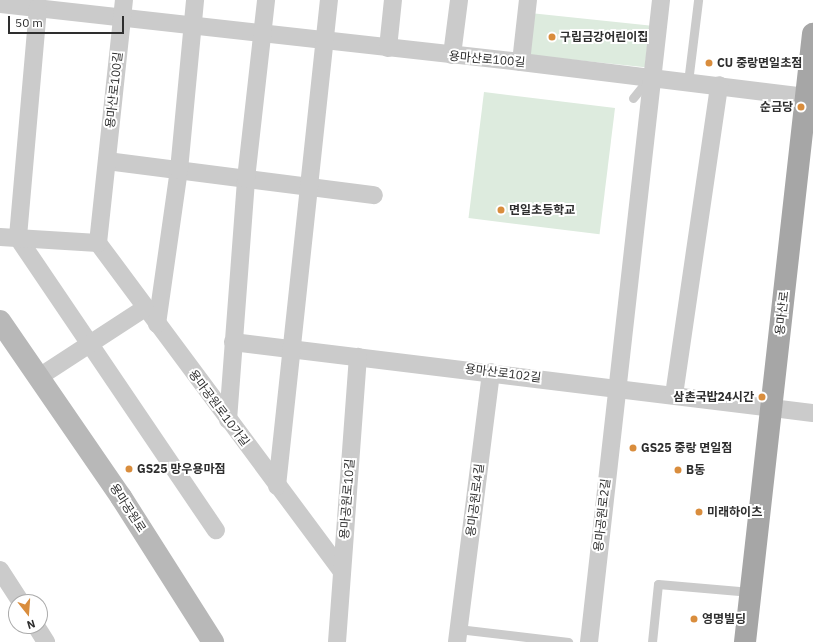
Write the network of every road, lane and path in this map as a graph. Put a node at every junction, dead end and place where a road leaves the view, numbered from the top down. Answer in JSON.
{"nodes":[{"id":1,"x":124,"y":0,"type":"edge"},
{"id":2,"x":195,"y":0,"type":"edge"},
{"id":3,"x":266,"y":0,"type":"edge"},
{"id":4,"x":329,"y":0,"type":"edge"},
{"id":5,"x":393,"y":0,"type":"edge"},
{"id":6,"x":459,"y":0,"type":"edge"},
{"id":7,"x":528,"y":0,"type":"edge"},
{"id":8,"x":661,"y":0,"type":"edge"},
{"id":9,"x":698,"y":0,"type":"edge"},
{"id":10,"x":0,"y":4,"type":"edge"},
{"id":11,"x":57,"y":5,"type":"edge"},
{"id":12,"x":38,"y":8,"type":"junction"},
{"id":13,"x":121,"y":19,"type":"junction"},
{"id":14,"x":192,"y":26,"type":"junction"},
{"id":15,"x":262,"y":34,"type":"junction"},
{"id":16,"x":813,"y":34,"type":"edge"},
{"id":17,"x":324,"y":41,"type":"junction"},
{"id":18,"x":388,"y":48,"type":"junction"},
{"id":19,"x":452,"y":56,"type":"junction"},
{"id":20,"x":521,"y":62,"type":"junction"},
{"id":21,"x":650,"y":77,"type":"junction"},
{"id":22,"x":688,"y":82,"type":"junction"},
{"id":23,"x":719,"y":85,"type":"junction"},
{"id":24,"x":633,"y":98,"type":"dead end"},
{"id":25,"x":810,"y":98,"type":"edge"},
{"id":26,"x":107,"y":161,"type":"junction"},
{"id":27,"x":179,"y":170,"type":"junction"},
{"id":28,"x":246,"y":179,"type":"junction"},
{"id":29,"x":311,"y":187,"type":"junction"},
{"id":30,"x":374,"y":195,"type":"dead end"},
{"id":31,"x":0,"y":237,"type":"edge"},
{"id":32,"x":18,"y":238,"type":"junction"},
{"id":33,"x":98,"y":243,"type":"junction"},
{"id":34,"x":145,"y":308,"type":"junction"},
{"id":35,"x":0,"y":320,"type":"edge"},
{"id":36,"x":157,"y":324,"type":"junction"},
{"id":37,"x":234,"y":342,"type":"junction"},
{"id":38,"x":89,"y":344,"type":"junction"},
{"id":39,"x":293,"y":350,"type":"junction"},
{"id":40,"x":358,"y":357,"type":"junction"},
{"id":41,"x":491,"y":372,"type":"junction"},
{"id":42,"x":39,"y":377,"type":"junction"},
{"id":43,"x":616,"y":388,"type":"junction"},
{"id":44,"x":674,"y":395,"type":"junction"},
{"id":45,"x":771,"y":408,"type":"junction"},
{"id":46,"x":813,"y":413,"type":"edge"},
{"id":47,"x":228,"y":420,"type":"junction"},
{"id":48,"x":277,"y":486,"type":"junction"},
{"id":49,"x":216,"y":530,"type":"dead end"},
{"id":50,"x":0,"y":570,"type":"edge"},
{"id":51,"x":342,"y":571,"type":"junction"},
{"id":52,"x":751,"y":592,"type":"junction"},
{"id":53,"x":16,"y":594,"type":"edge"},
{"id":54,"x":457,"y":635,"type":"edge"},
{"id":55,"x":212,"y":642,"type":"edge"},
{"id":56,"x":336,"y":642,"type":"edge"},
{"id":57,"x":568,"y":642,"type":"edge"},
{"id":58,"x":589,"y":642,"type":"edge"},
{"id":59,"x":652,"y":642,"type":"edge"},
{"id":60,"x":745,"y":642,"type":"edge"}],
"edges":[{"from":1,"to":13,"type":"street"},
{"from":2,"to":14,"type":"street"},
{"from":3,"to":15,"type":"street"},
{"from":4,"to":17,"type":"street"},
{"from":5,"to":18,"type":"street"},
{"from":6,"to":19,"type":"street"},
{"from":7,"to":20,"type":"street"},
{"from":8,"to":21,"type":"street"},
{"from":9,"to":22,"type":"lane"},
{"from":10,"to":12,"type":"street","name":"용마산로100길"},
{"from":11,"to":12,"type":"street","name":"용마산로100길"},
{"from":11,"to":13,"type":"street","name":"용마산로100길"},
{"from":12,"to":32,"type":"street"},
{"from":13,"to":14,"type":"street","name":"용마산로100길"},
{"from":13,"to":26,"type":"street","name":"용마산로100길"},
{"from":14,"to":15,"type":"street","name":"용마산로100길"},
{"from":14,"to":27,"type":"street"},
{"from":15,"to":17,"type":"street","name":"용마산로100길"},
{"from":15,"to":28,"type":"street"},
{"from":16,"to":25,"type":"main road","name":"용마산로"},
{"from":17,"to":18,"type":"street","name":"용마산로100길"},
{"from":17,"to":29,"type":"street"},
{"from":18,"to":19,"type":"street","name":"용마산로100길"},
{"from":19,"to":20,"type":"street","name":"용마산로100길"},
{"from":20,"to":21,"type":"street","name":"용마산로100길"},
{"from":21,"to":22,"type":"street","name":"용마산로100길"},
{"from":21,"to":24,"type":"lane"},
{"from":21,"to":43,"type":"street"},
{"from":22,"to":23,"type":"street","name":"용마산로100길"},
{"from":23,"to":25,"type":"street","name":"용마산로100길"},
{"from":23,"to":44,"type":"street"},
{"from":25,"to":45,"type":"main road","name":"용마산로"},
{"from":26,"to":27,"type":"street"},
{"from":26,"to":33,"type":"street","name":"용마산로100길"},
{"from":27,"to":28,"type":"street"},
{"from":27,"to":36,"type":"street"},
{"from":28,"to":29,"type":"street"},
{"from":28,"to":37,"type":"street"},
{"from":29,"to":30,"type":"street"},
{"from":29,"to":39,"type":"street"},
{"from":31,"to":32,"type":"street"},
{"from":32,"to":33,"type":"street"},
{"from":32,"to":38,"type":"street"},
{"from":33,"to":34,"type":"street","name":"용마공원로10가길"},
{"from":34,"to":36,"type":"street","name":"용마공원로10가길"},
{"from":34,"to":38,"type":"street"},
{"from":35,"to":42,"type":"street","name":"용마공원로"},
{"from":36,"to":47,"type":"street","name":"용마공원로10가길"},
{"from":37,"to":39,"type":"street","name":"용마산로102길"},
{"from":37,"to":47,"type":"street"},
{"from":38,"to":42,"type":"street"},
{"from":38,"to":49,"type":"street"},
{"from":39,"to":40,"type":"street","name":"용마산로102길"},
{"from":39,"to":48,"type":"street"},
{"from":40,"to":41,"type":"street","name":"용마산로102길"},
{"from":40,"to":51,"type":"street","name":"용마공원로10길"},
{"from":41,"to":43,"type":"street","name":"용마산로102길"},
{"from":41,"to":54,"type":"street","name":"용마공원로4길"},
{"from":42,"to":55,"type":"street","name":"용마공원로"},
{"from":43,"to":44,"type":"street","name":"용마산로102길"},
{"from":43,"to":58,"type":"street","name":"용마공원로2길"},
{"from":44,"to":45,"type":"street","name":"용마산로102길"},
{"from":45,"to":46,"type":"street","name":"용마산로102길"},
{"from":45,"to":52,"type":"main road","name":"용마산로"},
{"from":47,"to":48,"type":"street","name":"용마공원로10가길"},
{"from":48,"to":51,"type":"street","name":"용마공원로10가길"},
{"from":50,"to":53,"type":"street"},
{"from":51,"to":56,"type":"street","name":"용마공원로10길"},
{"from":52,"to":59,"type":"lane"},
{"from":52,"to":60,"type":"main road","name":"용마산로"},
{"from":54,"to":57,"type":"lane","name":"용마공원로4길"}]}
